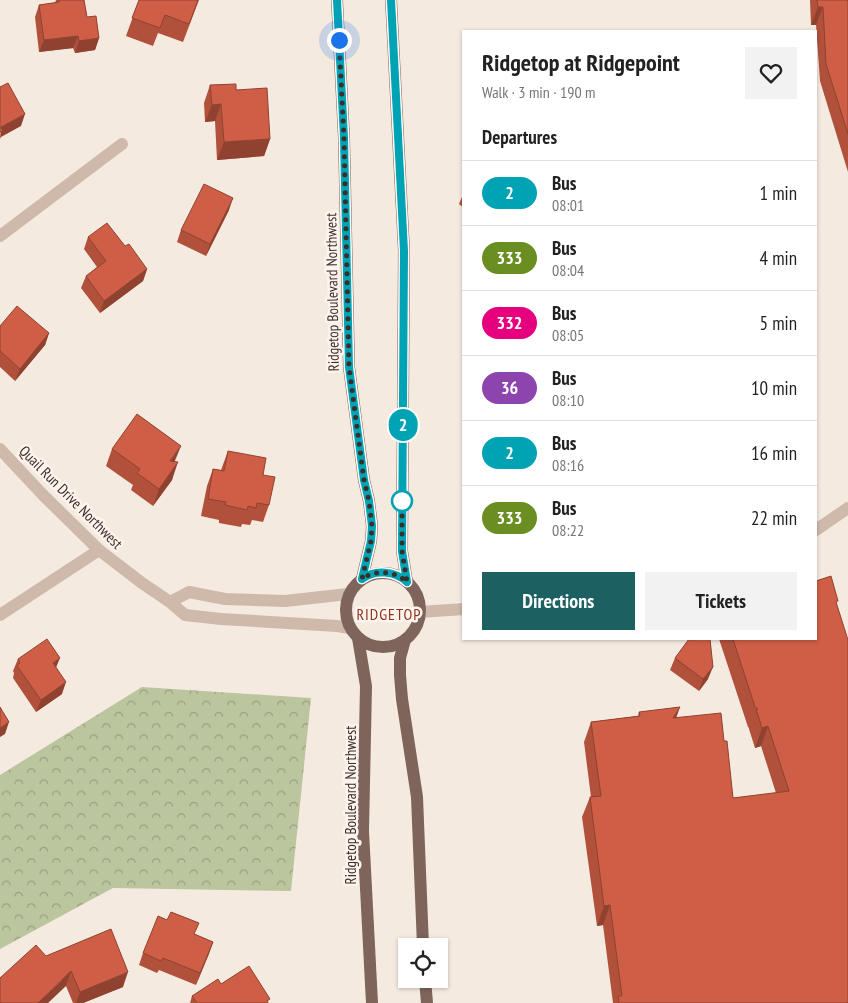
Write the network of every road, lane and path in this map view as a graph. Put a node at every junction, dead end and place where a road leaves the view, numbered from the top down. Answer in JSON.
{"nodes":[{"id":1,"x":337,"y":0,"type":"edge"},
{"id":2,"x":391,"y":0,"type":"edge"},
{"id":3,"x":122,"y":144,"type":"dead end"},
{"id":4,"x":0,"y":236,"type":"edge"},
{"id":5,"x":0,"y":449,"type":"edge"},
{"id":6,"x":848,"y":508,"type":"edge"},
{"id":7,"x":817,"y":529,"type":"edge"},
{"id":8,"x":99,"y":550,"type":"junction"},
{"id":9,"x":362,"y":579,"type":"junction"},
{"id":10,"x":407,"y":582,"type":"junction"},
{"id":11,"x":348,"y":594,"type":"junction"},
{"id":12,"x":170,"y":602,"type":"junction"},
{"id":13,"x":462,"y":609,"type":"edge"},
{"id":14,"x":420,"y":612,"type":"junction"},
{"id":15,"x":0,"y":615,"type":"edge"},
{"id":16,"x":354,"y":633,"type":"junction"},
{"id":17,"x":405,"y":640,"type":"junction"},
{"id":18,"x":424,"y":938,"type":"edge"},
{"id":19,"x":426,"y":988,"type":"edge"},
{"id":20,"x":372,"y":1003,"type":"edge"},
{"id":21,"x":428,"y":1003,"type":"edge"}],
"edges":[{"from":1,"to":9,"type":"main road","name":"Ridgetop Boulevard Northwest"},
{"from":2,"to":10,"type":"main road"},
{"from":3,"to":4,"type":"street"},
{"from":5,"to":8,"type":"street","name":"Quail Run Drive Northwest"},
{"from":6,"to":7,"type":"street"},
{"from":8,"to":12,"type":"street","name":"Quail Run Drive Northwest"},
{"from":8,"to":15,"type":"street"},
{"from":9,"to":10,"type":"main road"},
{"from":9,"to":11,"type":"main road"},
{"from":10,"to":14,"type":"main road"},
{"from":11,"to":12,"type":"street"},
{"from":11,"to":16,"type":"main road"},
{"from":12,"to":16,"type":"street","name":"Quail Run Drive Northwest"},
{"from":13,"to":14,"type":"street"},
{"from":14,"to":17,"type":"main road"},
{"from":16,"to":17,"type":"main road"},
{"from":16,"to":20,"type":"main road","name":"Ridgetop Boulevard Northwest"},
{"from":17,"to":18,"type":"main road"},
{"from":19,"to":21,"type":"main road"}]}
